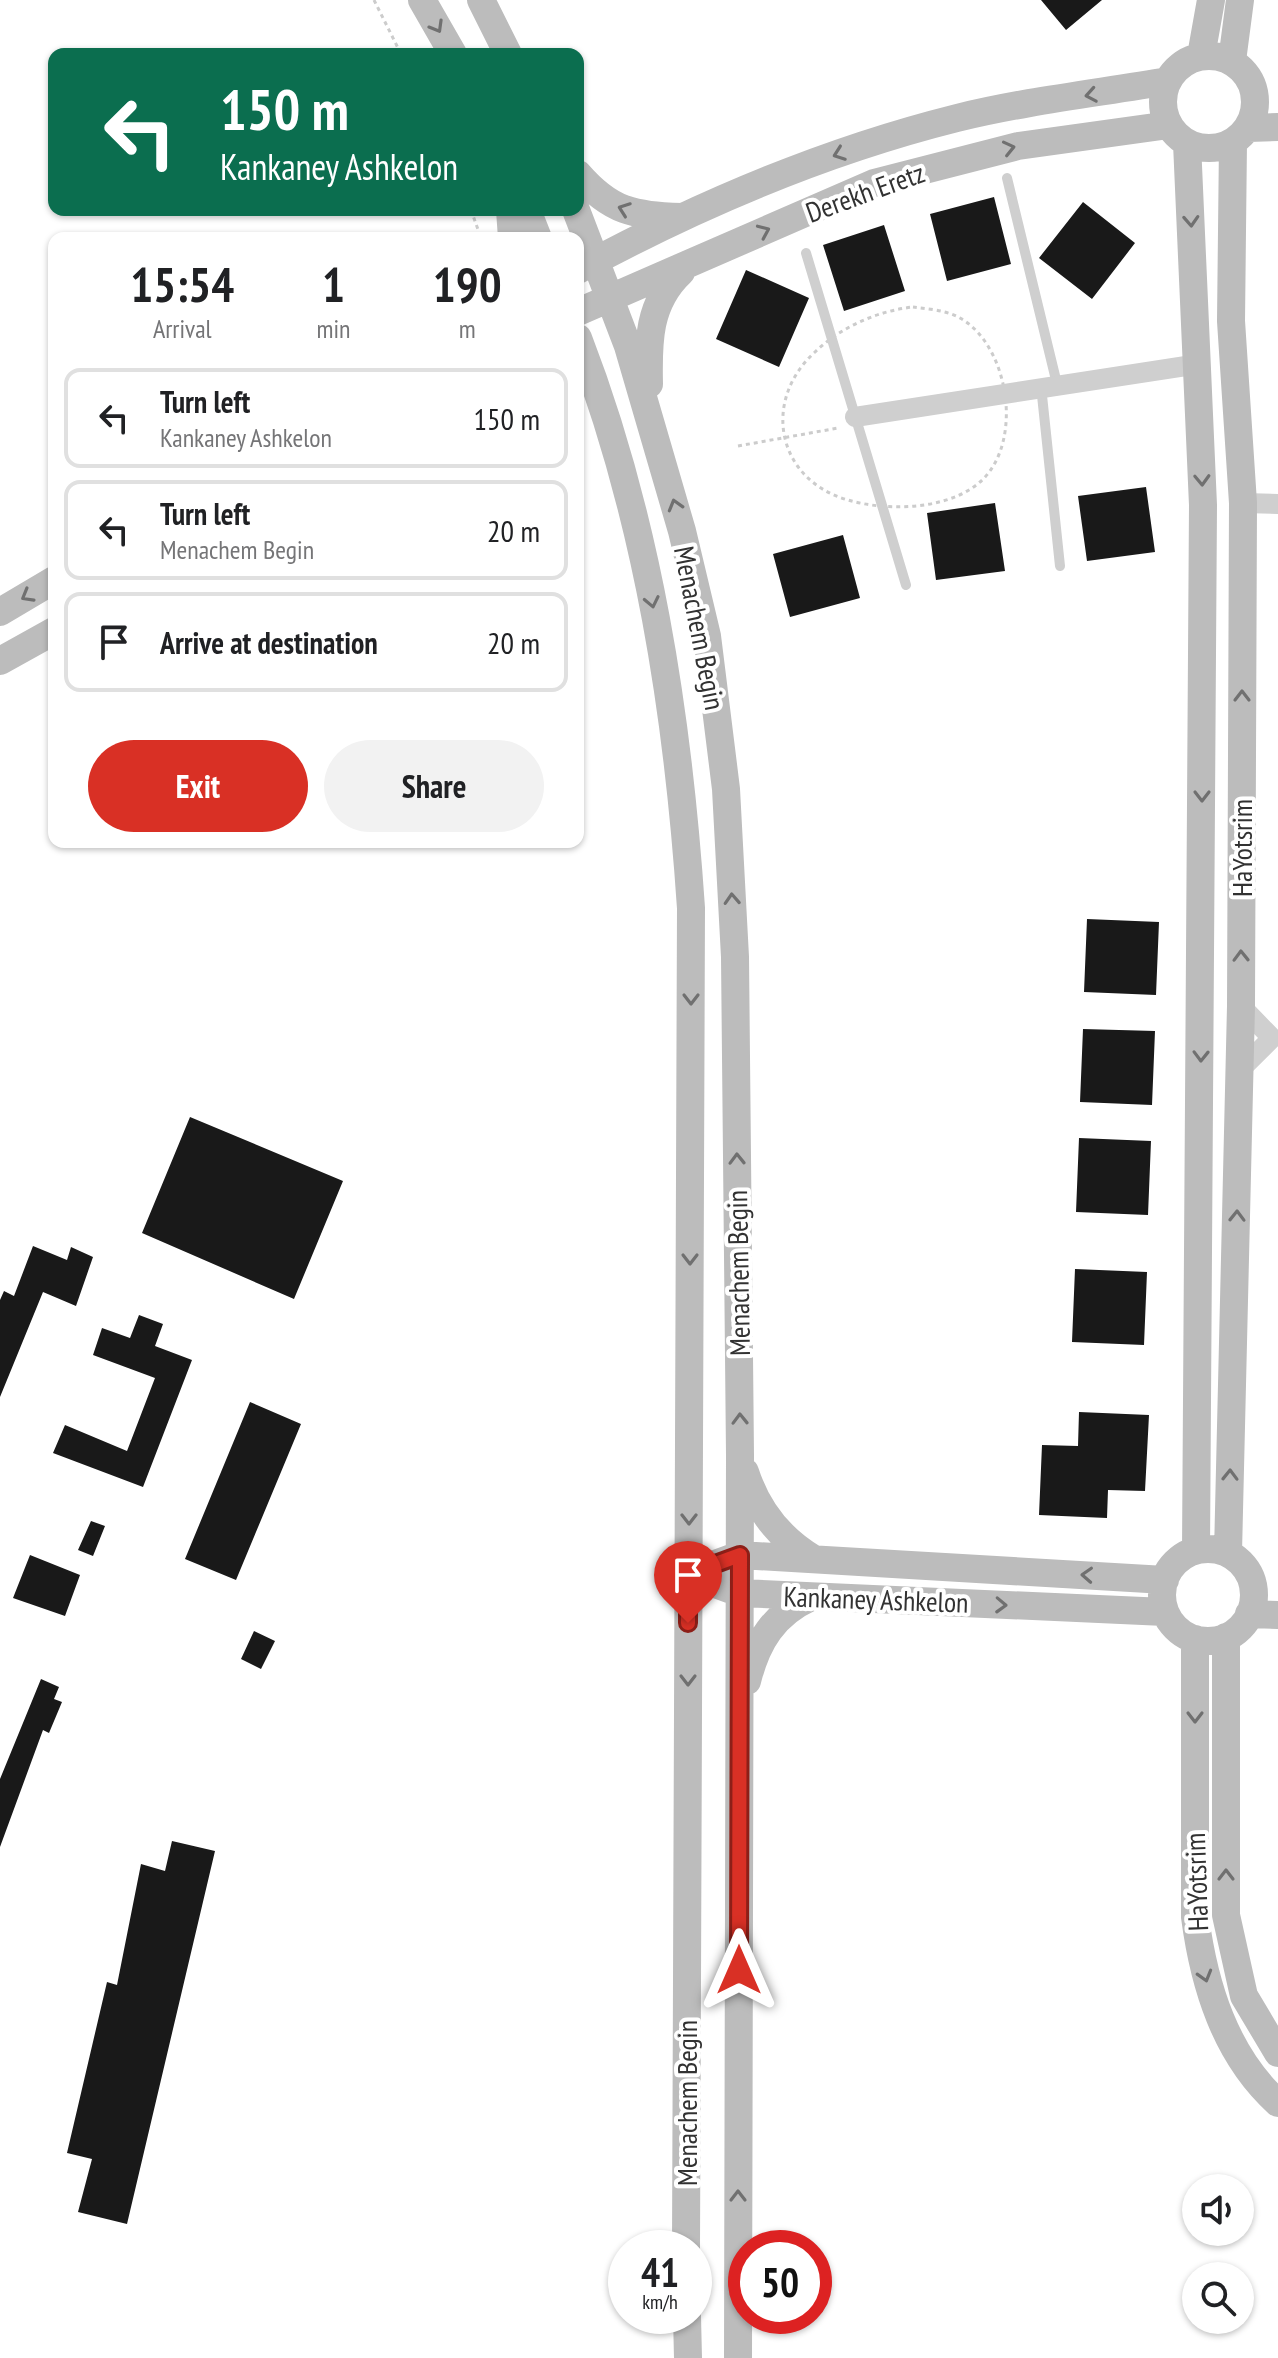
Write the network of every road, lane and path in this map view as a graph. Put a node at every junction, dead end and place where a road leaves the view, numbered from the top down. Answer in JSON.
{"nodes":[{"id":1,"x":374,"y":0,"type":"edge"},
{"id":2,"x":422,"y":0,"type":"edge"},
{"id":3,"x":481,"y":0,"type":"edge"},
{"id":4,"x":1211,"y":0,"type":"edge"},
{"id":5,"x":1240,"y":0,"type":"edge"},
{"id":6,"x":398,"y":48,"type":"edge"},
{"id":7,"x":450,"y":48,"type":"edge"},
{"id":8,"x":505,"y":48,"type":"edge"},
{"id":9,"x":1201,"y":56,"type":"junction"},
{"id":10,"x":1240,"y":70,"type":"junction"},
{"id":11,"x":1168,"y":81,"type":"junction"},
{"id":12,"x":1278,"y":82,"type":"edge"},
{"id":13,"x":1278,"y":127,"type":"edge"},
{"id":14,"x":1178,"y":134,"type":"junction"},
{"id":15,"x":1240,"y":135,"type":"junction"},
{"id":16,"x":1007,"y":178,"type":"dead end"},
{"id":17,"x":584,"y":181,"type":"edge"},
{"id":18,"x":683,"y":217,"type":"junction"},
{"id":19,"x":806,"y":253,"type":"dead end"},
{"id":20,"x":692,"y":262,"type":"junction"},
{"id":21,"x":587,"y":265,"type":"edge"},
{"id":22,"x":612,"y":299,"type":"junction"},
{"id":23,"x":584,"y":310,"type":"edge"},
{"id":24,"x":584,"y":356,"type":"edge"},
{"id":25,"x":1199,"y":364,"type":"junction"},
{"id":26,"x":1049,"y":385,"type":"junction"},
{"id":27,"x":584,"y":395,"type":"edge"},
{"id":28,"x":650,"y":417,"type":"junction"},
{"id":29,"x":856,"y":421,"type":"junction"},
{"id":30,"x":738,"y":446,"type":"dead end"},
{"id":31,"x":615,"y":452,"type":"junction"},
{"id":32,"x":1243,"y":503,"type":"junction"},
{"id":33,"x":1278,"y":504,"type":"edge"},
{"id":34,"x":1060,"y":566,"type":"dead end"},
{"id":35,"x":48,"y":584,"type":"edge"},
{"id":36,"x":906,"y":585,"type":"dead end"},
{"id":37,"x":0,"y":612,"type":"edge"},
{"id":38,"x":48,"y":634,"type":"edge"},
{"id":39,"x":0,"y":661,"type":"edge"},
{"id":40,"x":1241,"y":1006,"type":"junction"},
{"id":41,"x":1275,"y":1038,"type":"edge"},
{"id":42,"x":1241,"y":1069,"type":"junction"},
{"id":43,"x":740,"y":1455,"type":"junction"},
{"id":44,"x":1196,"y":1550,"type":"junction"},
{"id":45,"x":1228,"y":1553,"type":"junction"},
{"id":46,"x":740,"y":1555,"type":"junction"},
{"id":47,"x":815,"y":1559,"type":"junction"},
{"id":48,"x":688,"y":1574,"type":"junction"},
{"id":49,"x":1264,"y":1578,"type":"edge"},
{"id":50,"x":1165,"y":1580,"type":"junction"},
{"id":51,"x":740,"y":1593,"type":"junction"},
{"id":52,"x":811,"y":1597,"type":"junction"},
{"id":53,"x":1165,"y":1612,"type":"junction"},
{"id":54,"x":1249,"y":1614,"type":"junction"},
{"id":55,"x":1278,"y":1615,"type":"edge"},
{"id":56,"x":1226,"y":1637,"type":"junction"},
{"id":57,"x":1195,"y":1639,"type":"junction"},
{"id":58,"x":740,"y":1721,"type":"junction"},
{"id":59,"x":1278,"y":2053,"type":"edge"},
{"id":60,"x":1278,"y":2103,"type":"edge"},
{"id":61,"x":686,"y":2230,"type":"edge"},
{"id":62,"x":687,"y":2334,"type":"edge"},
{"id":63,"x":688,"y":2358,"type":"edge"},
{"id":64,"x":738,"y":2358,"type":"edge"}],
"edges":[{"from":1,"to":6,"type":"path"},
{"from":2,"to":7,"type":"main road","one_way":true},
{"from":3,"to":8,"type":"main road"},
{"from":4,"to":9,"type":"main road"},
{"from":5,"to":10,"type":"main road"},
{"from":9,"to":10,"type":"main road"},
{"from":9,"to":11,"type":"main road"},
{"from":10,"to":12,"type":"main road"},
{"from":10,"to":15,"type":"main road"},
{"from":11,"to":14,"type":"main road"},
{"from":11,"to":18,"type":"main road","name":"Derekh Eretz","one_way":true},
{"from":13,"to":15,"type":"main road"},
{"from":14,"to":15,"type":"main road"},
{"from":20,"to":14,"type":"main road","name":"Derekh Eretz","one_way":true},
{"from":14,"to":25,"type":"main road","name":"HaYotsrim","one_way":true},
{"from":15,"to":32,"type":"main road","name":"HaYotsrim"},
{"from":16,"to":26,"type":"lane"},
{"from":18,"to":17,"type":"main road","one_way":true},
{"from":18,"to":21,"type":"main road","name":"Derekh Eretz"},
{"from":19,"to":29,"type":"lane"},
{"from":20,"to":22,"type":"main road","name":"Derekh Eretz"},
{"from":20,"to":28,"type":"main road"},
{"from":21,"to":22,"type":"main road","name":"Menachem Begin"},
{"from":22,"to":23,"type":"main road","name":"Derekh Eretz"},
{"from":22,"to":28,"type":"main road","name":"Menachem Begin"},
{"from":24,"to":31,"type":"main road","name":"Menachem Begin"},
{"from":25,"to":26,"type":"street"},
{"from":25,"to":44,"type":"main road","name":"HaYotsrim","one_way":true},
{"from":26,"to":29,"type":"street"},
{"from":26,"to":34,"type":"lane"},
{"from":27,"to":31,"type":"main road"},
{"from":43,"to":28,"type":"main road","name":"Menachem Begin","one_way":true},
{"from":29,"to":30,"type":"path"},
{"from":29,"to":36,"type":"lane"},
{"from":31,"to":48,"type":"main road","name":"Menachem Begin","one_way":true},
{"from":32,"to":33,"type":"street"},
{"from":40,"to":32,"type":"main road","name":"HaYotsrim","one_way":true},
{"from":35,"to":37,"type":"main road","one_way":true},
{"from":38,"to":39,"type":"main road"},
{"from":40,"to":41,"type":"street"},
{"from":40,"to":42,"type":"main road","name":"HaYotsrim"},
{"from":41,"to":42,"type":"street"},
{"from":45,"to":42,"type":"main road","name":"HaYotsrim","one_way":true},
{"from":43,"to":46,"type":"main road","name":"Menachem Begin"},
{"from":43,"to":47,"type":"main road"},
{"from":44,"to":45,"type":"main road"},
{"from":44,"to":50,"type":"main road"},
{"from":45,"to":49,"type":"main road"},
{"from":46,"to":47,"type":"main road","name":"Kankaney Ashkelon"},
{"from":46,"to":48,"type":"main road","name":"Kankaney Ashkelon"},
{"from":46,"to":51,"type":"main road","name":"Menachem Begin"},
{"from":50,"to":47,"type":"main road","name":"Kankaney Ashkelon","one_way":true},
{"from":48,"to":51,"type":"main road","name":"Kankaney Ashkelon"},
{"from":48,"to":61,"type":"main road","name":"Menachem Begin","one_way":true},
{"from":49,"to":54,"type":"main road"},
{"from":50,"to":53,"type":"main road"},
{"from":51,"to":52,"type":"main road","name":"Kankaney Ashkelon"},
{"from":51,"to":58,"type":"main road","name":"Menachem Begin"},
{"from":52,"to":53,"type":"main road","name":"Kankaney Ashkelon","one_way":true},
{"from":52,"to":58,"type":"main road"},
{"from":53,"to":57,"type":"main road"},
{"from":54,"to":55,"type":"main road"},
{"from":54,"to":56,"type":"main road"},
{"from":56,"to":57,"type":"main road"},
{"from":59,"to":56,"type":"main road","name":"HaYotsrim","one_way":true},
{"from":57,"to":60,"type":"main road","name":"HaYotsrim","one_way":true},
{"from":64,"to":58,"type":"main road","name":"Menachem Begin","one_way":true},
{"from":62,"to":63,"type":"main road"}]}
